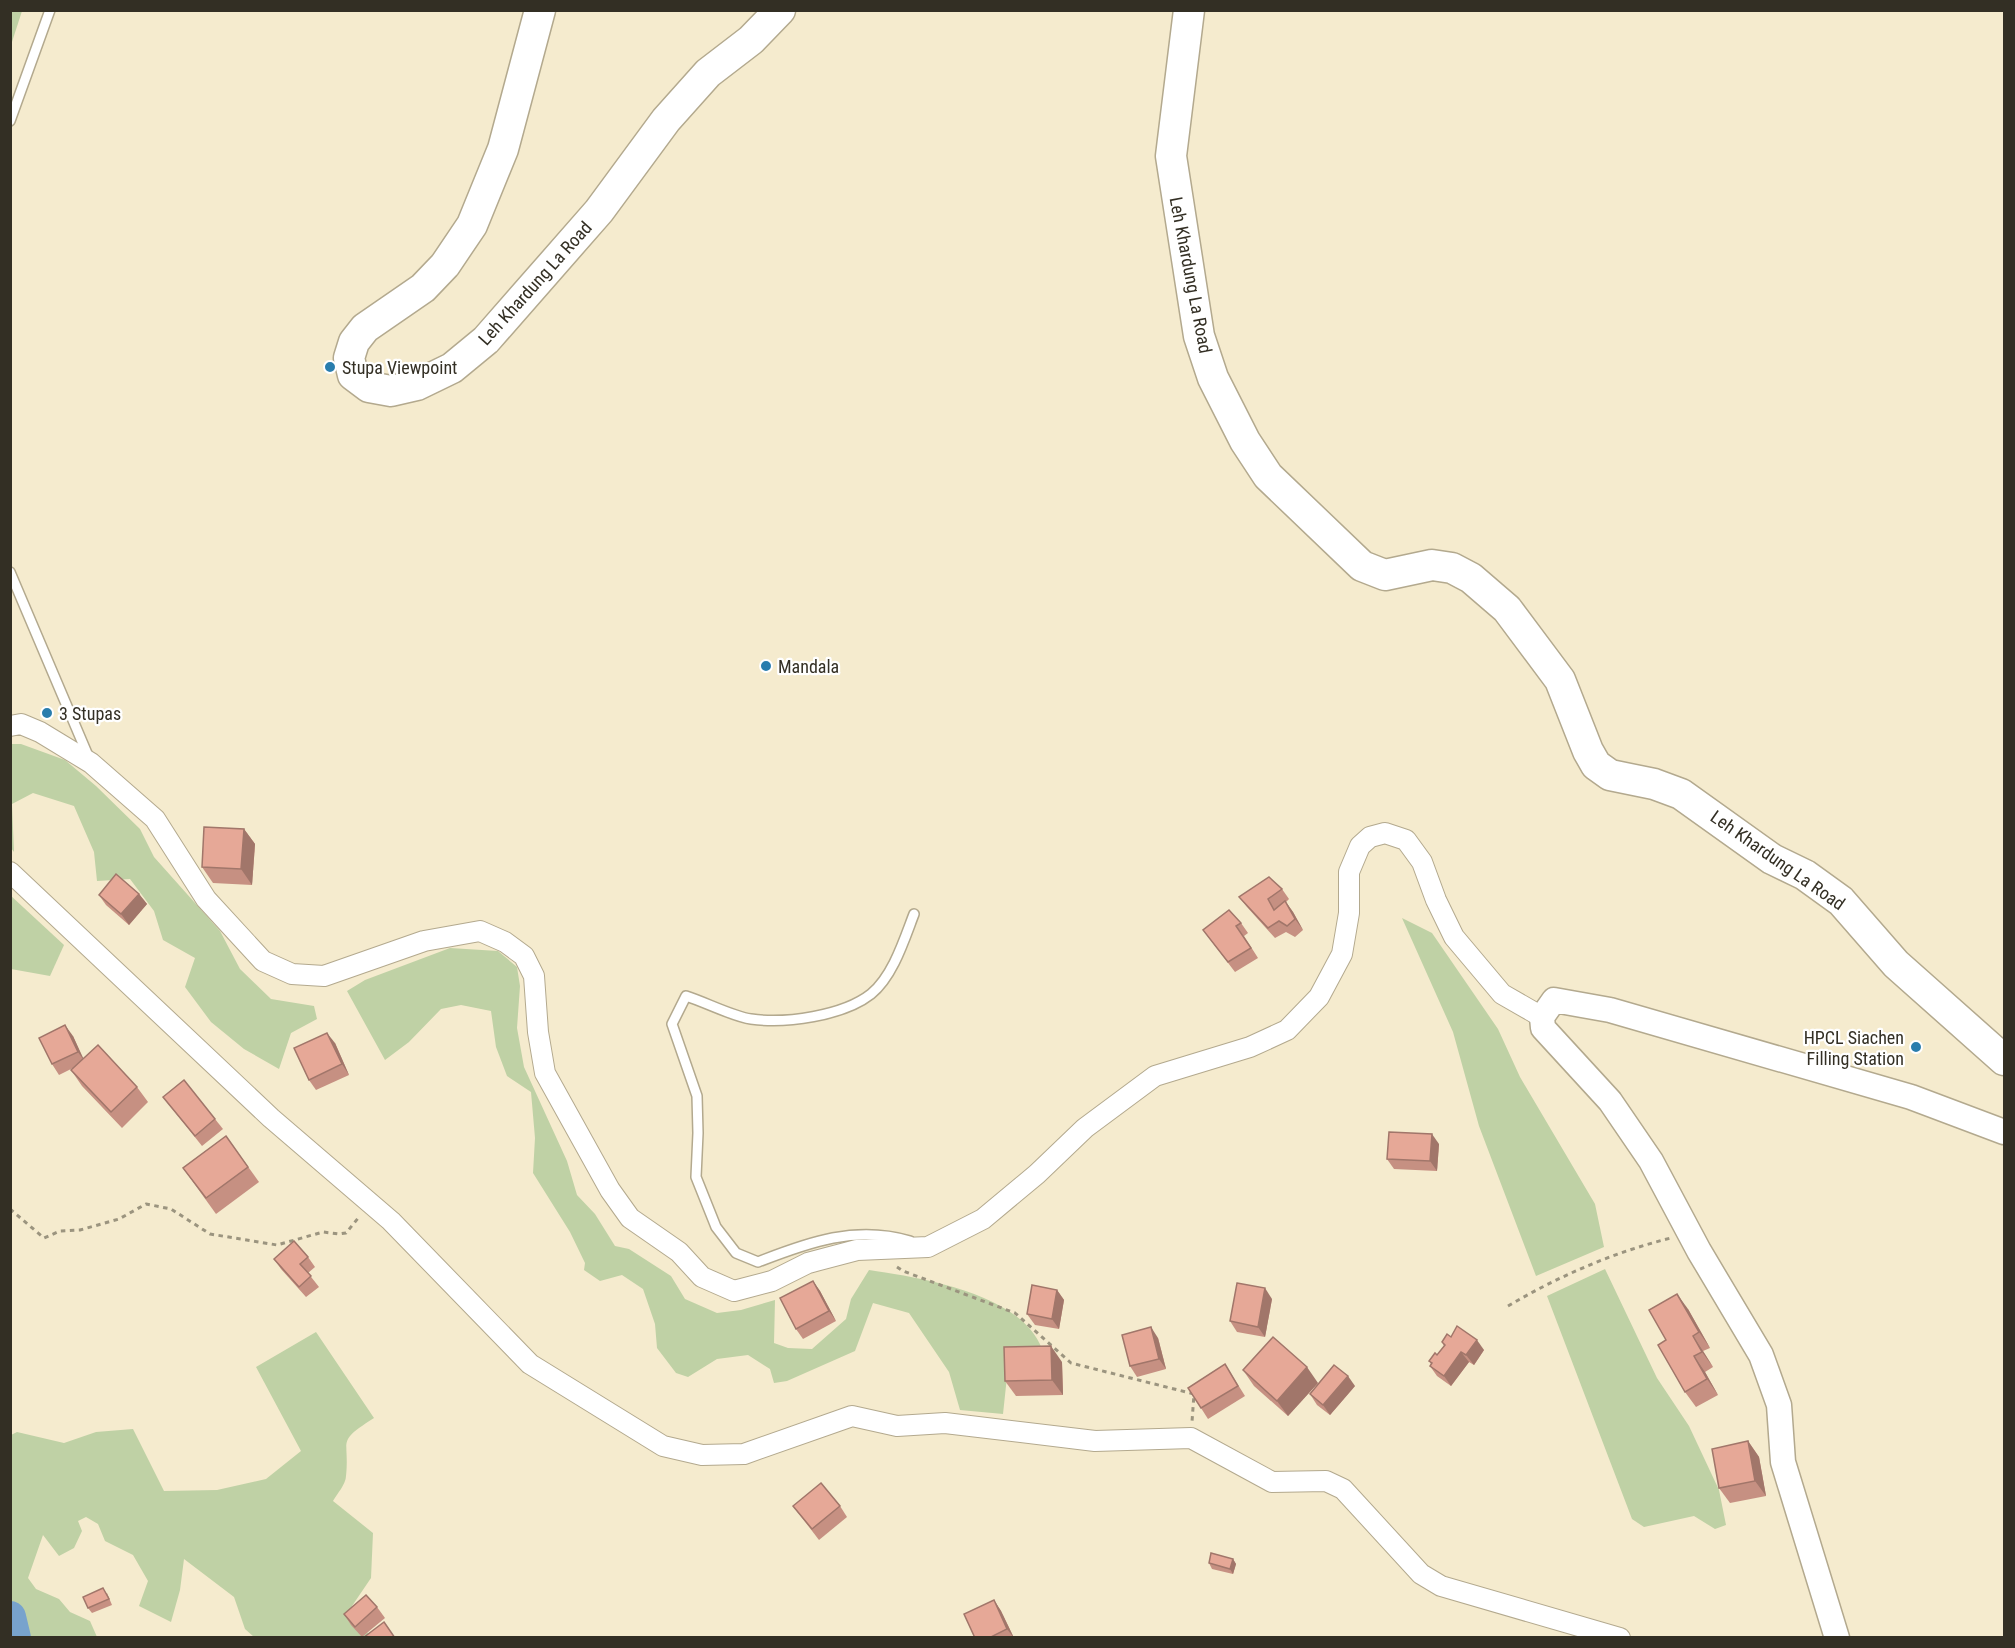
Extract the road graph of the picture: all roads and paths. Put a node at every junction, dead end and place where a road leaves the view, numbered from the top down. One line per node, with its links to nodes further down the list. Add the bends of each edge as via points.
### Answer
1 (50, 10): 5 (lane)
2 (540, 10): 3 (main road, Leh Khardung La Road, via 503,149 472,225 445,265 423,288 365,328 354,342 349,358 353,375 369,387 391,391 417,385 452,368 486,340 599,211 666,120 708,73 751,40)
3 (780, 10)
4 (1189, 10): 12 (main road, Leh Khardung La Road, via 1171,156 1199,336 1213,378 1268,476 1362,566 1385,575 1432,565 1452,568 1471,578 1507,609 1560,680 1596,765 1610,774 1681,794 1772,859 1805,875 1841,900 1896,964)
5 (10, 121)
6 (10, 572): 8 (lane)
7 (10, 726): 8 (street, via 21,724 40,732)
8 (91, 763): 18 (street, via 155,819 206,899 263,961 292,974 324,976 424,941 480,932 505,942 524,956 534,976 545,1073 576,1133 630,1218 679,1252 702,1277 734,1291 772,1281 808,1263 857,1250)
9 (10, 872): 14 (street, via 271,1118)
10 (914, 914): 17 (lane, via 898,958 871,994 832,1012 800,1020 750,1019 686,996 672,1024 697,1096 696,1177 716,1227 736,1253 758,1262 844,1235 875,1234)
11 (1542, 1017): 13 (street, via 1554,1000 1610,1010 1911,1097); 16 (street, via 1543,1028 1610,1101 1652,1161); 17 (street, via 1502,994 1454,937 1422,862 1406,840 1385,832 1370,837 1360,846 1349,872 1349,913 1342,954 1319,997 1287,1030 1250,1047 1155,1076 1085,1128 982,1219)
12 (2004, 1060)
13 (2004, 1132)
14 (370, 1203): 15 (path, via 346,1233 323,1232 277,1245 210,1233 171,1209 155,1204 146,1204 119,1219 44,1238); 20 (street, via 530,1364 663,1446 702,1455 744,1454 852,1416 897,1426 945,1423 1095,1441)
15 (10, 1209)
16 (1690, 1234): 19 (path, via 1631,1248); 22 (street, via 1761,1355 1779,1405 1783,1462)
17 (928, 1247): 18 (street)
18 (878, 1251): 20 (path, via 903,1271 1015,1313 1071,1363 1194,1394)
19 (1508, 1306)
20 (1191, 1438): 21 (street, via 1272,1482 1326,1481 1342,1489 1421,1574 1441,1586)
21 (1620, 1638)
22 (1837, 1638)

